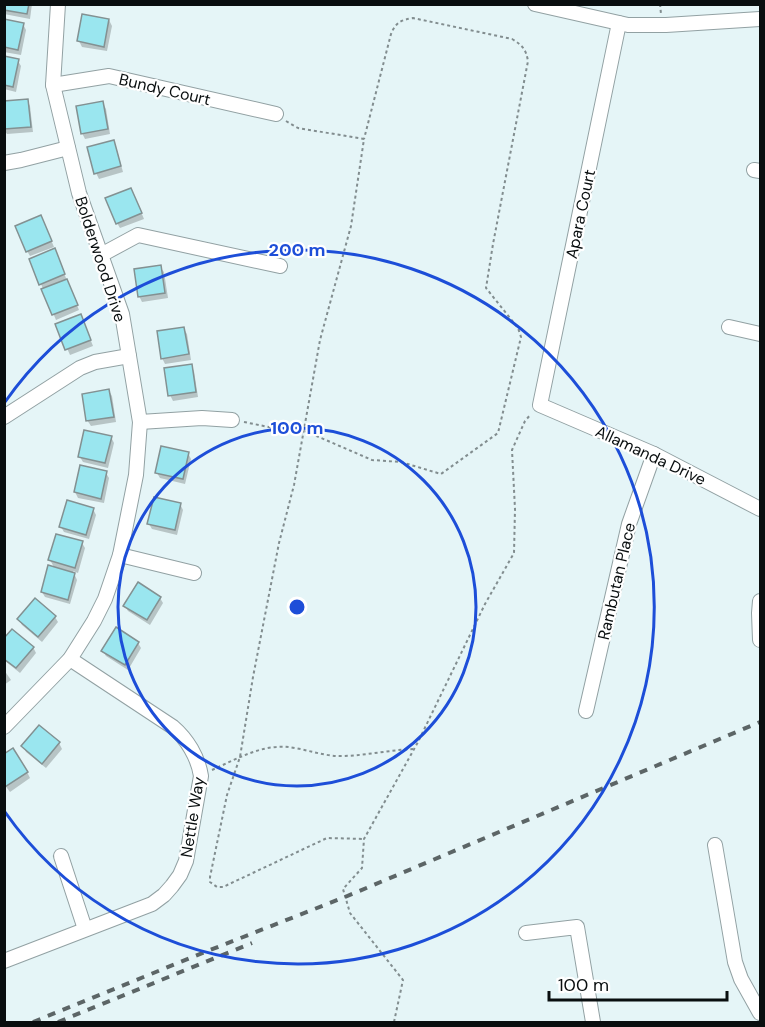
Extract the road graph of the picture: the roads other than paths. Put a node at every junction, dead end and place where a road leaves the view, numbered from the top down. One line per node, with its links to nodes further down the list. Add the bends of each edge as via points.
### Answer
1 (58, 4): 5 (street, Bolderwood Drive)
2 (535, 4): 4 (street)
3 (760, 19): 4 (street, via 639,26)
4 (619, 23): 14 (street, Apara Court)
5 (53, 85): 6 (street, Bundy Court, via 109,76); 7 (street, Bolderwood Drive)
6 (276, 114)
7 (68, 148): 8 (street); 9 (street, Bolderwood Drive, via 79,194)
8 (4, 163)
9 (101, 255): 10 (street, via 138,236); 13 (street, Bolderwood Drive, via 122,314)
10 (280, 266)
11 (729, 327): 12 (street)
12 (760, 334)
13 (129, 356): 15 (street, via 80,368); 17 (street, Bolderwood Drive)
14 (540, 405): 18 (street, Allamanda Drive)
15 (4, 417)
16 (232, 420): 17 (street)
17 (140, 422): 20 (street, Bolderwood Drive, via 136,475)
18 (654, 454): 19 (street, Allamanda Drive); 25 (street, Rambutan Place, via 629,524)
19 (760, 508)
20 (120, 555): 21 (street); 24 (street, Bolderwood Drive, via 94,621)
21 (194, 573)
22 (760, 601): 23 (street)
23 (760, 640)
24 (70, 659): 26 (street, Bolderwood Drive); 29 (street, Nettle Way, via 173,727 194,755 201,776 186,861 172,886 152,904)
25 (586, 711)
26 (4, 727)
27 (715, 846): 32 (street, via 735,963)
28 (61, 856): 29 (street)
29 (85, 929): 31 (street, Nettle Way)
30 (526, 933): 33 (street, via 577,927)
31 (4, 961)
32 (760, 1013)
33 (593, 1023)

